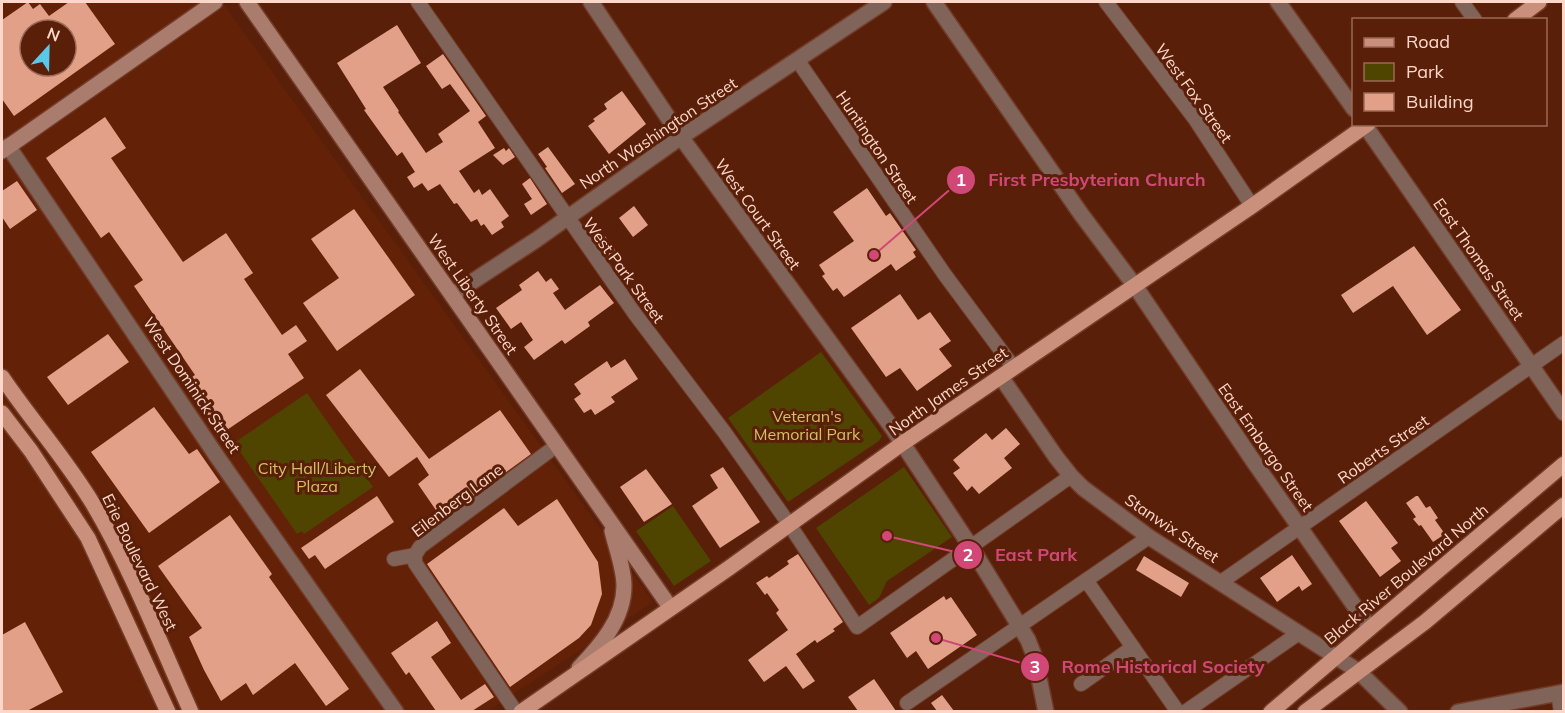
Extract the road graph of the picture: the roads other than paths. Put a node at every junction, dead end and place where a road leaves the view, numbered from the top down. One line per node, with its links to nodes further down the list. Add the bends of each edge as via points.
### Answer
1 (215, 2): 18 (main road)
2 (247, 2): 22 (main road, West Liberty Street)
3 (418, 2): 20 (street, West Park Street)
4 (591, 2): 17 (street, West Court Street)
5 (884, 2): 13 (street, North Washington Street)
6 (934, 2): 21 (street, East Embargo Street)
7 (1106, 2): 19 (street, West Fox Street, via 1195,119)
8 (1278, 2): 14 (street)
9 (1462, 2): 11 (street)
10 (1539, 2): 12 (main road)
11 (1474, 18)
12 (1518, 18)
13 (798, 61): 17 (street, North Washington Street); 25 (street, Huntington Street)
14 (1352, 108)
15 (1365, 126): 19 (main road, North James Street)
16 (1367, 126): 24 (street, East Thomas Street)
17 (681, 137): 20 (street, North Washington Street); 30 (street, West Court Street)
18 (4, 145): 57 (street, West Dominick Street)
19 (1252, 206): 21 (main road, North James Street)
20 (567, 218): 22 (street, North Washington Street); 36 (street, West Park Street)
21 (1135, 286): 25 (main road, North James Street); 37 (street, East Embargo Street)
22 (452, 295): 31 (main road, West Liberty Street)
23 (1563, 344): 24 (street, Roberts Street)
24 (1531, 366): 29 (street, East Thomas Street); 37 (street, Roberts Street)
25 (1014, 368): 27 (main road, North James Street)
26 (2, 377): 56 (main road, Erie Boulevard West, via 92,502)
27 (1001, 377): 30 (main road, North James Street); 33 (street, Stanwix Street)
28 (2, 413): 55 (main road, via 88,538)
29 (1563, 413)
30 (903, 443): 36 (main road, North James Street); 39 (street, West Court Street)
31 (556, 446): 35 (main road, West Liberty Street); 40 (street, Eilenberg Lane)
32 (1563, 464): 46 (main road, Black River Boulevard North)
33 (1071, 476): 38 (street, Stanwix Street); 39 (street)
34 (1563, 505): 50 (main road, via 1425,622)
35 (610, 522): 44 (main road, West Liberty Street); 51 (main road, via 624,586 621,606 612,629)
36 (789, 524): 39 (street, West Park Street, via 857,627); 44 (main road, North James Street)
37 (1300, 527): 43 (street, Roberts Street); 46 (street, East Embargo Street)
38 (1149, 537): 42 (street); 43 (street, Stanwix Street)
39 (971, 547): 45 (street, West Court Street)
40 (415, 555): 41 (street); 58 (street, Eilenberg Lane, via 415,563)
41 (394, 559)
42 (1086, 580): 45 (street); 48 (street)
43 (1221, 582): 47 (street, Stanwix Street)
44 (670, 607): 51 (main road, North James Street)
45 (1020, 626): 54 (street); 59 (street, West Court Street, via 1035,658)
46 (1370, 628): 49 (main road, Black River Boulevard North)
47 (1299, 633): 49 (street, Stanwix Street); 61 (street)
48 (1133, 647): 52 (street); 60 (street)
49 (1337, 656): 50 (street, Stanwix Street); 62 (main road, Black River Boulevard North)
50 (1358, 671): 63 (main road); 64 (street, Stanwix Street)
51 (572, 675): 58 (main road, North James Street)
52 (1081, 684)
53 (1561, 693): 65 (street); 66 (street)
54 (907, 703)
55 (168, 711)
56 (191, 711)
57 (396, 711)
58 (518, 711)
59 (1046, 711)
60 (1178, 711)
61 (1185, 711)
62 (1271, 711)
63 (1305, 711)
64 (1400, 711)
65 (1458, 711)
66 (1561, 711)

